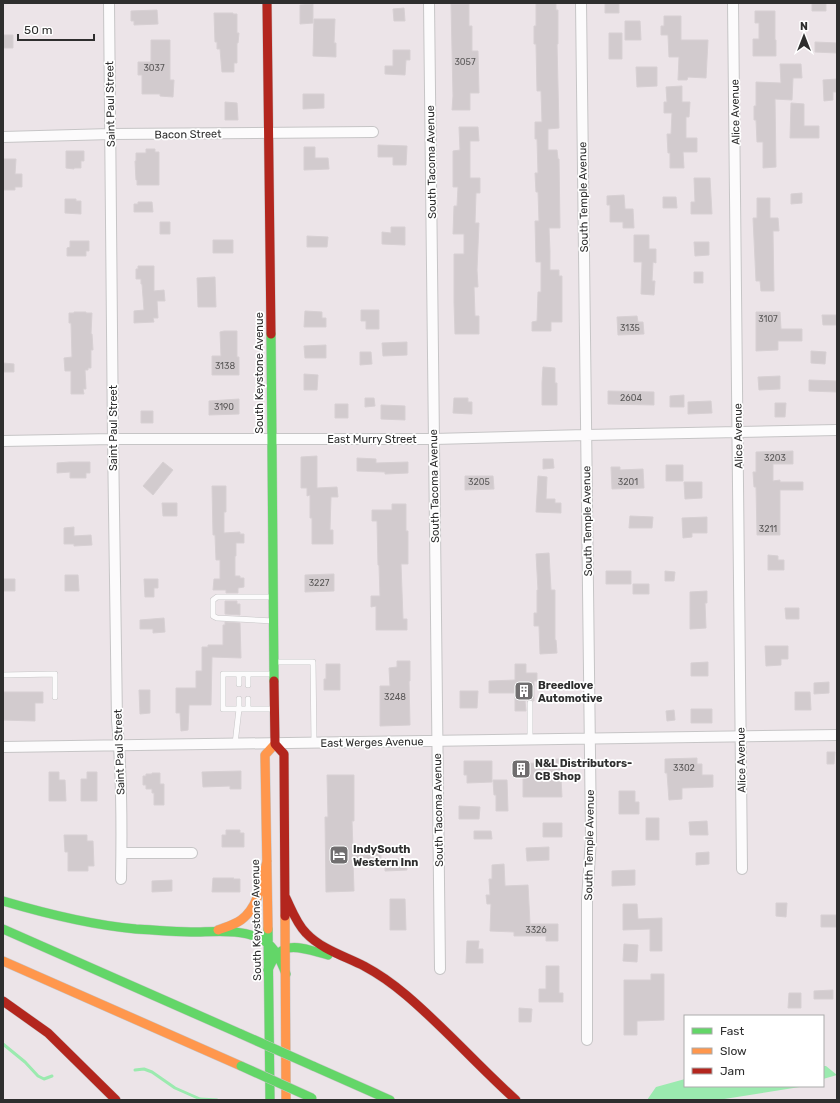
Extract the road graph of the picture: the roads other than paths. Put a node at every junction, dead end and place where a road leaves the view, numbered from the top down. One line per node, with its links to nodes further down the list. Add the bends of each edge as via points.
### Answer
1 (109, 3): 8 (street, Saint Paul Street)
2 (267, 3): 7 (main road, South Keystone Avenue)
3 (429, 3): 14 (street, South Tacoma Avenue)
4 (581, 3): 12 (street, South Temple Avenue)
5 (733, 3): 11 (street, Alice Avenue)
6 (372, 132): 7 (street, Bacon Street)
7 (269, 133): 8 (street, Bacon Street); 15 (main road, South Keystone Avenue)
8 (111, 134): 9 (street, Bacon Street); 13 (street, Saint Paul Street)
9 (3, 137)
10 (837, 430): 11 (street, East Murry Street)
11 (738, 432): 12 (street, East Murry Street); 34 (street, Alice Avenue)
12 (586, 434): 14 (street, East Murry Street); 35 (street, South Temple Avenue)
13 (113, 439): 15 (street, East Murry Street); 16 (street, East Murry Street); 41 (street, Saint Paul Street)
14 (434, 439): 15 (street, East Murry Street); 37 (street, South Tacoma Avenue)
15 (272, 440): 17 (main road, South Keystone Avenue)
16 (3, 441)
17 (274, 598): 18 (main road, South Keystone Avenue); 18 (lane, via 217,598 212,603 213,616 217,618)
18 (274, 621): 19 (main road, South Keystone Avenue)
19 (274, 662): 22 (main road, South Keystone Avenue); 38 (lane, via 313,662)
20 (239, 674): 21 (lane); 24 (lane); 30 (lane, via 223,674 223,709)
21 (248, 674): 22 (lane); 25 (lane)
22 (274, 674): 32 (main road, South Keystone Avenue)
23 (3, 675): 26 (lane, via 55,674)
24 (239, 684)
25 (248, 685)
26 (55, 697)
27 (239, 699): 30 (lane)
28 (248, 699): 31 (lane)
29 (530, 703): 36 (lane)
30 (239, 709): 31 (lane); 39 (lane)
31 (248, 709): 32 (lane)
32 (275, 709): 40 (main road, South Keystone Avenue)
33 (837, 735): 34 (street, East Werges Avenue)
34 (741, 737): 35 (street, East Werges Avenue); 46 (street, Alice Avenue)
35 (590, 739): 36 (street, East Werges Avenue); 61 (street, South Temple Avenue)
36 (530, 740): 37 (street, East Werges Avenue)
37 (437, 741): 38 (street, East Werges Avenue); 57 (street, South Tacoma Avenue)
38 (314, 743): 40 (street, East Werges Avenue)
39 (235, 744): 40 (street, East Werges Avenue); 41 (street, East Werges Avenue)
40 (275, 744): 45 (main road, South Keystone Avenue, via 266,755); 48 (main road, South Keystone Avenue, via 284,754)
41 (119, 746): 42 (street, East Werges Avenue); 43 (street, Saint Paul Street)
42 (3, 747)
43 (122, 853): 44 (street); 47 (street, Saint Paul Street)
44 (192, 853)
45 (267, 861): 51 (main road, via 251,910 241,921); 52 (main road, South Keystone Avenue)
46 (742, 869)
47 (121, 879)
48 (285, 896): 53 (main road, South Keystone Avenue); 55 (main road, via 307,933 328,949)
49 (3, 901): 51 (main road, via 98,924 152,930)
50 (3, 929): 66 (main road, bridge)
51 (208, 932): 52 (main road, via 247,934 258,937)
52 (268, 944): 54 (main road); 58 (main road, South Keystone Avenue)
53 (286, 949): 54 (main road); 55 (main road, via 299,946); 59 (main road, South Keystone Avenue)
54 (277, 954): 58 (main road); 59 (main road)
55 (346, 958): 67 (main road, via 379,975 407,996)
56 (3, 961): 62 (main road, bridge)
57 (440, 969)
58 (268, 970): 64 (main road, South Keystone Avenue)
59 (286, 974): 65 (main road, South Keystone Avenue)
60 (3, 1001): 63 (main road, via 48,1033)
61 (587, 1040)
62 (314, 1099)
63 (116, 1100)
64 (270, 1100)
65 (286, 1100)
66 (390, 1100)
67 (516, 1100)

